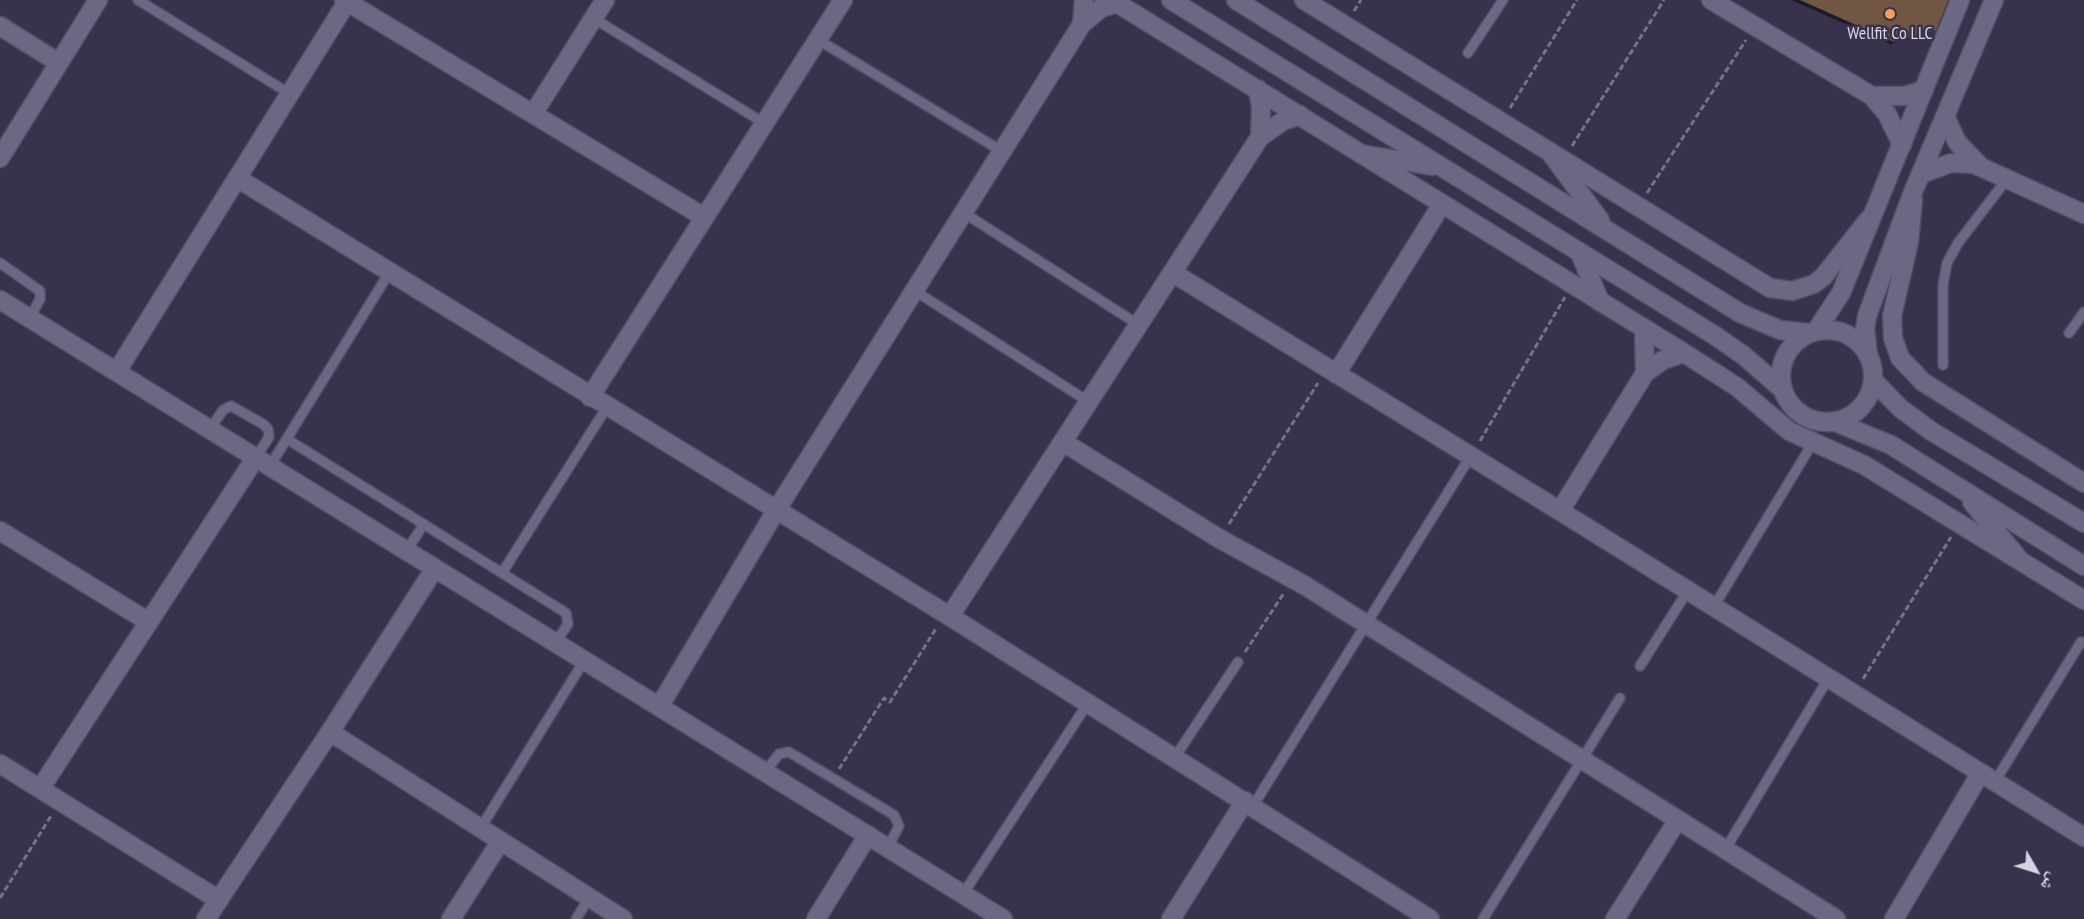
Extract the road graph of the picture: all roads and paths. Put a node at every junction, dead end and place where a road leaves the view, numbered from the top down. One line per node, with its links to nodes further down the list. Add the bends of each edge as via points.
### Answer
1 (98, 0): 23 (street)
2 (138, 0): 26 (lane)
3 (605, 0): 17 (street)
4 (843, 0): 21 (street)
5 (1084, 0): 18 (street)
6 (1171, 0): 39 (street)
7 (1236, 0): 51 (street)
8 (1304, 0): 31 (street)
9 (1503, 0): 22 (lane)
10 (1577, 0): 31 (path)
11 (1664, 0): 37 (path)
12 (1711, 0): 20 (street)
13 (1960, 0): 25 (street)
14 (1994, 0): 30 (street)
15 (346, 1): 26 (street); 28 (street)
16 (1115, 2): 18 (street); 24 (street)
17 (593, 18): 28 (street); 32 (lane)
18 (1082, 24): 35 (street)
19 (0, 26): 23 (street)
20 (1754, 26): 27 (street); 46 (path)
21 (817, 39): 32 (street); 35 (lane)
22 (1468, 53)
23 (58, 63): 38 (street)
24 (1258, 89): 29 (street); 33 (street, via 1262,108)
25 (1924, 90): 27 (street, via 1904,96); 34 (street)
26 (290, 94): 42 (street)
27 (1872, 96): 34 (street, via 1887,114)
28 (533, 114): 50 (street)
29 (1300, 116): 33 (street, via 1275,125); 36 (street)
30 (1946, 118): 40 (street, via 1963,149); 41 (street)
31 (1502, 122): 37 (street)
32 (764, 123): 50 (street)
33 (1260, 137): 55 (street)
34 (1902, 145): 48 (street)
35 (1003, 152): 47 (street)
36 (1362, 154): 39 (street); 45 (street)
37 (1556, 156): 46 (street); 51 (street)
38 (0, 158)
39 (1440, 167): 52 (street)
40 (1982, 167): 41 (street, via 1951,163); 43 (street)
41 (1921, 174): 44 (street)
42 (237, 178): 54 (street); 69 (street)
43 (2007, 178): 49 (street); 68 (lane, via 1947,263 1943,285)
44 (1913, 192): 67 (street, via 1867,316); 84 (street, via 1909,242 1893,316 1893,338 1900,358 1923,382)
45 (1443, 204): 56 (street); 70 (street)
46 (1638, 207): 48 (street, via 1760,283 1781,291 1803,289 1823,277)
47 (964, 213): 57 (street); 62 (lane)
48 (1873, 214): 64 (street, via 1836,303)
49 (2084, 214)
50 (704, 217): 74 (street)
51 (1606, 229): 64 (street, via 1753,320 1780,330)
52 (1580, 253): 59 (street); 73 (street, via 1729,344)
53 (0, 263): 61 (lane, via 40,291)
54 (389, 273): 74 (street); 79 (lane)
55 (1173, 273): 62 (street); 70 (street)
56 (1572, 286): 59 (street); 82 (path)
57 (915, 291): 75 (lane); 87 (street)
58 (0, 300): 61 (street)
59 (1600, 302): 63 (street)
60 (2084, 312): 65 (lane)
61 (30, 318): 69 (street)
62 (1139, 325): 75 (street)
63 (1644, 329): 66 (street); 71 (street)
64 (1813, 332): 67 (street, via 1840,331 1861,344); 73 (street, via 1797,340 1782,362)
65 (2069, 333)
66 (1684, 353): 71 (street, via 1663,360); 81 (street)
67 (1868, 354): 72 (street)
68 (1943, 365)
69 (117, 371): 78 (street)
70 (1332, 371): 82 (street); 94 (path)
71 (1645, 373): 89 (street)
72 (1873, 380): 77 (street, via 1865,403 1847,418); 86 (street, via 1900,408 1931,431)
73 (1782, 389): 77 (street, via 1797,412 1808,419)
74 (590, 397): 76 (street)
75 (1089, 402): 80 (street)
76 (607, 407): 87 (street); 99 (lane)
77 (1835, 422): 85 (street, via 1891,445)
78 (210, 429): 83 (street); 83 (lane, via 223,410 231,406 263,424 269,437)
79 (287, 439): 83 (lane); 91 (lane)
80 (1063, 442): 94 (street); 104 (street)
81 (1812, 444): 92 (street, via 1864,465); 103 (lane)
82 (1470, 457): 89 (street); 106 (lane)
83 (263, 462): 95 (street); 105 (street)
84 (2084, 483)
85 (1963, 491): 96 (street); 97 (street)
86 (2061, 508): 88 (street); 90 (street)
87 (777, 509): 104 (street); 116 (street)
88 (2084, 509)
89 (1560, 511): 101 (street)
90 (2084, 523)
91 (424, 524): 95 (lane); 99 (lane)
92 (1958, 525): 96 (street); 113 (path)
93 (0, 531): 105 (street)
94 (1220, 539): 100 (street)
95 (407, 550): 98 (street)
96 (2018, 558): 102 (street)
97 (2084, 566)
98 (435, 568): 108 (street); 117 (street)
99 (502, 573): 108 (lane, via 566,613 568,624)
100 (1293, 579): 106 (street); 110 (path)
101 (1687, 592): 103 (street); 111 (lane)
102 (2084, 600)
103 (1713, 608): 112 (street)
104 (948, 615): 115 (street); 122 (path, via 890,702 884,698)
105 (149, 622): 124 (street)
106 (1366, 624): 119 (street); 126 (lane)
107 (2081, 642): 123 (lane)
108 (555, 643): 109 (street)
109 (584, 661): 116 (street); 128 (lane)
110 (1238, 662): 118 (lane)
111 (1640, 666)
112 (1827, 679): 113 (street); 133 (lane)
113 (1853, 695): 123 (street)
114 (1620, 698): 119 (lane)
115 (1088, 703): 118 (street); 134 (lane)
116 (659, 707): 121 (street)
117 (330, 732): 128 (street); 137 (street)
118 (1175, 757): 126 (street)
119 (1583, 760): 127 (street); 146 (lane)
120 (0, 764): 124 (street)
121 (765, 772): 122 (lane, via 779,754 789,752); 129 (street)
122 (833, 778): 132 (lane, via 897,818 899,826)
123 (1987, 778): 130 (street); 149 (street)
124 (40, 789): 125 (street)
125 (60, 801): 135 (path); 137 (street)
126 (1249, 804): 144 (street); 145 (street)
127 (1677, 821): 133 (street); 147 (street)
128 (480, 829): 131 (street)
129 (868, 835): 132 (street); 142 (street)
130 (2084, 837)
131 (500, 842): 136 (street); 139 (street)
132 (888, 848): 134 (street)
133 (1725, 850): 148 (street)
134 (963, 894): 143 (street)
135 (0, 898)
136 (590, 898): 140 (lane); 141 (street)
137 (219, 900): 138 (street)
138 (206, 919)
139 (451, 919)
140 (576, 919)
141 (623, 919)
142 (816, 919)
143 (1003, 919)
144 (1171, 919)
145 (1430, 919)
146 (1483, 919)
147 (1615, 919)
148 (1836, 919)
149 (1894, 919)

